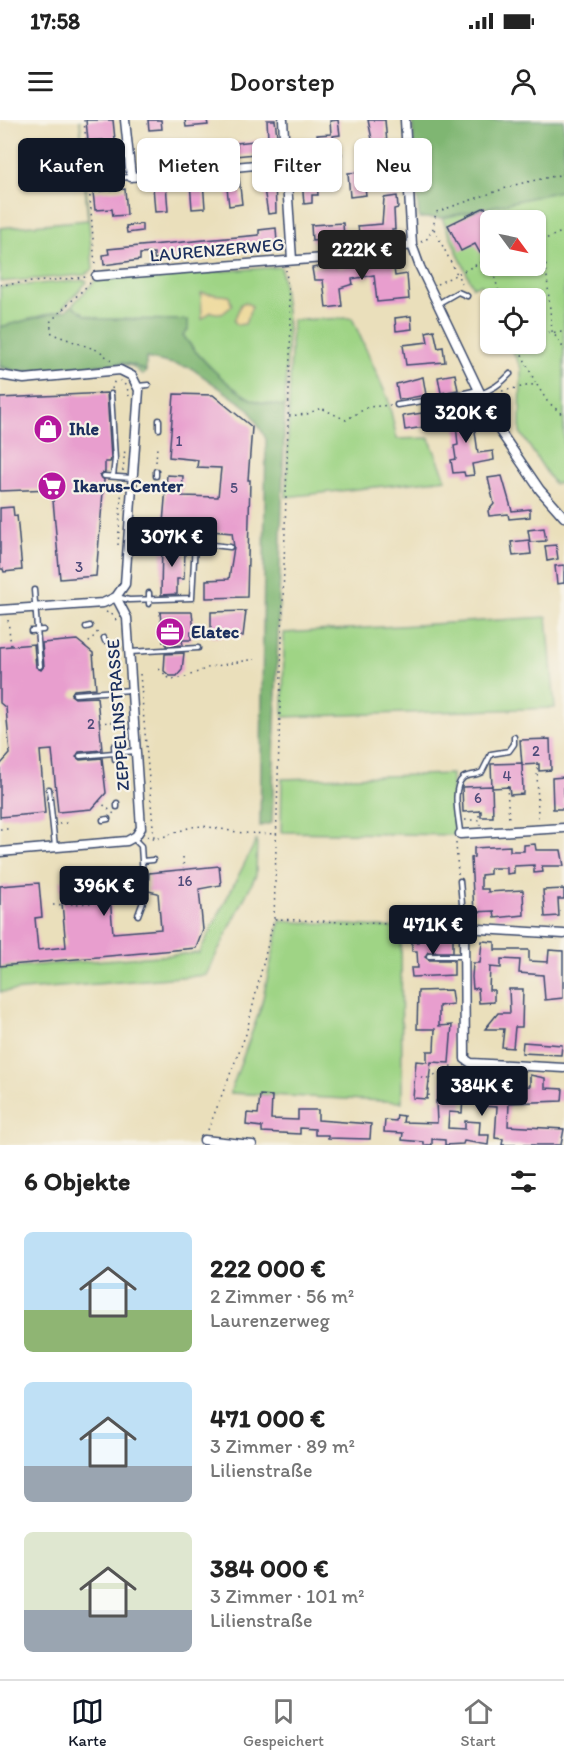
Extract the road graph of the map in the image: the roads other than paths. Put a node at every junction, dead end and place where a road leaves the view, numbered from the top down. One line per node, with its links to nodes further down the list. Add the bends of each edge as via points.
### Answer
1 (125, 120): 7 (street)
2 (283, 120): 4 (street)
3 (405, 120): 9 (street)
4 (284, 138)
5 (252, 164): 7 (street)
6 (125, 177): 7 (lane)
7 (130, 177)
8 (287, 192): 10 (street)
9 (412, 245): 10 (street, LAURENZERWEG); 13 (street)
10 (288, 261): 11 (street, LAURENZERWEG)
11 (94, 277)
12 (467, 296): 13 (lane, via 458,292)
13 (436, 304): 18 (street)
14 (510, 374): 18 (lane, via 495,387)
15 (0, 375): 17 (street, via 24,379 115,374 132,376)
16 (148, 385): 17 (lane)
17 (138, 386): 26 (street)
18 (479, 392): 20 (lane); 21 (lane, via 428,405 423,401); 27 (street, via 516,458)
19 (111, 394): 25 (lane)
20 (442, 398)
21 (397, 405)
22 (159, 420): 23 (lane)
23 (159, 429)
24 (105, 476): 25 (lane)
25 (113, 476): 26 (lane)
26 (127, 478): 29 (street)
27 (562, 512)
28 (152, 530): 30 (lane)
29 (127, 535): 30 (lane); 35 (street, via 125,584)
30 (151, 540): 31 (lane)
31 (195, 542): 32 (lane); 36 (lane, via 192,598)
32 (230, 547)
33 (34, 590): 37 (lane)
34 (149, 593): 36 (lane)
35 (116, 597): 36 (lane); 37 (street, via 103,603); 45 (street, ZEPPELINSTRASSE, via 127,618)
36 (149, 602)
37 (35, 608): 38 (street); 39 (lane)
38 (4, 610)
39 (37, 630): 40 (lane); 41 (lane); 46 (lane)
40 (43, 630)
41 (31, 631)
42 (152, 643): 44 (lane)
43 (198, 648): 44 (lane)
44 (153, 651): 45 (lane)
45 (130, 652): 47 (street, ZEPPELINSTRASSE)
46 (40, 666)
47 (132, 690): 48 (lane); 51 (street, ZEPPELINSTRASSE)
48 (75, 694)
49 (514, 737): 57 (lane, via 508,751 491,753 479,774 465,777 460,783)
50 (114, 746): 52 (lane)
51 (138, 750): 52 (lane); 58 (street, ZEPPELINSTRASSE, via 143,823)
52 (114, 753): 53 (lane); 54 (lane)
53 (80, 756)
54 (115, 759)
55 (49, 789): 59 (lane)
56 (564, 828): 57 (street)
57 (460, 834)
58 (136, 835): 59 (street, via 127,841); 62 (lane)
59 (55, 847): 60 (street)
60 (0, 852)
61 (153, 860): 62 (lane)
62 (142, 861): 64 (lane, via 144,899)
63 (460, 880): 65 (lane)
64 (138, 915)
65 (464, 928): 66 (street); 68 (street)
66 (564, 934)
67 (429, 956): 68 (lane)
68 (464, 956): 69 (street, via 465,1059 471,1063)
69 (564, 1068)
70 (204, 1140): 71 (street)
71 (252, 1145)

